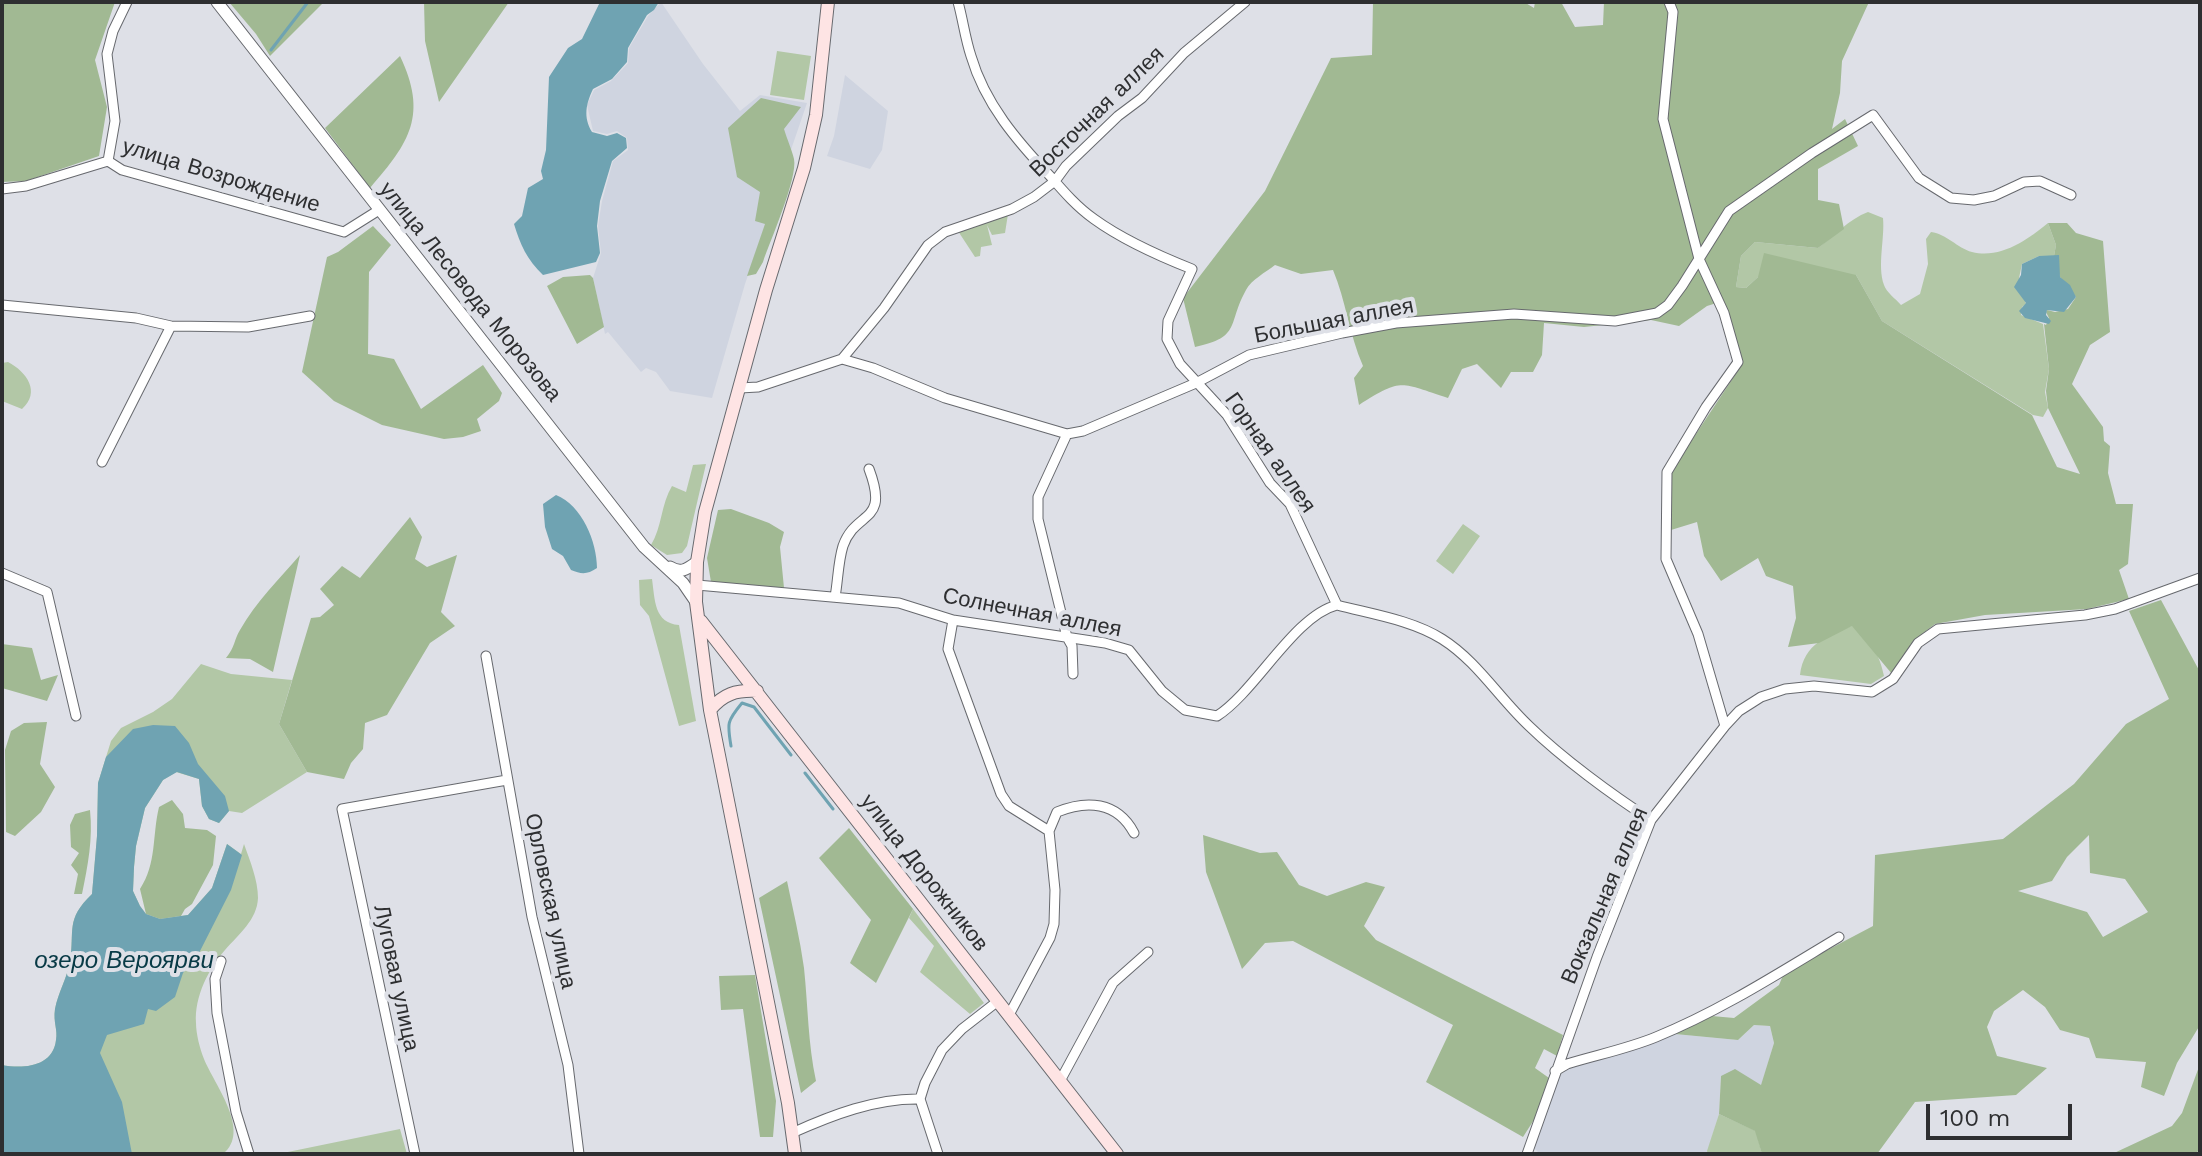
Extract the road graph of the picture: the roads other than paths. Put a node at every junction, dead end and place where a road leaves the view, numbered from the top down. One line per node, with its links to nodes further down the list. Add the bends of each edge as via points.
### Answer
1 (127, 2): 7 (street, via 107,54 115,121)
2 (217, 2): 11 (street, улица Лесовода Морозова)
3 (828, 2): 18 (main road, via 807,155)
4 (958, 2): 8 (street, Горная аллея, via 971,57 991,100 1023,149)
5 (1245, 2): 8 (street, Восточная аллея, via 1184,53)
6 (1669, 2): 12 (street, via 1673,12 1663,119)
7 (108, 161): 9 (street, улица Возрождение); 11 (street, улица Возрождение, via 122,170 344,232)
8 (1055, 181): 16 (street, Восточная аллея, via 1012,209 954,228 928,245); 17 (street, Горная аллея, via 1095,220 1192,269 1168,321 1167,339)
9 (2, 189)
10 (2071, 195): 12 (street, Большая аллея, via 2040,181 1974,200 1951,198 1919,178 1873,115 1738,203)
11 (379, 210): 23 (street, улица Лесовода Морозова, via 644,547)
12 (1699, 259): 17 (street, Большая аллея, via 1657,313 1615,321 1514,314 1396,323 1249,355); 38 (street, via 1724,313 1738,362 1667,472 1666,559 1698,634)
13 (2, 305): 15 (street)
14 (310, 316): 15 (street, via 248,327)
15 (171, 326): 20 (street)
16 (842, 359): 18 (street); 19 (street, via 945,398)
17 (1196, 383): 19 (street, Большая аллея); 29 (street, Горная аллея, via 1227,415 1270,483 1290,504)
18 (740, 388): 22 (main road, via 705,512)
19 (1067, 434): 32 (street, via 1038,497 1038,519)
20 (102, 462)
21 (869, 469): 27 (street, via 877,490 873,513 850,533 843,547)
22 (697, 562): 23 (street, via 686,571); 26 (main road)
23 (664, 564): 28 (street, улица Лесовода Морозова)
24 (2, 573): 37 (street, via 47,592)
25 (2200, 578): 38 (street, Вокзальная аллея, via 2085,615 1938,629 1918,643 1893,679 1872,692 1785,689 1761,697)
26 (697, 585): 27 (street, Солнечная аллея); 28 (main road)
27 (835, 597): 31 (street, Солнечная аллея, via 899,603)
28 (696, 602): 30 (main road)
29 (1337, 605): 32 (street, Солнечная аллея, via 1323,608 1298,631 1217,716 1185,710 1129,650); 40 (street, via 1423,628 1444,640 1529,726)
30 (699, 618): 35 (main road, улица Дорожников); 36 (main road)
31 (953, 620): 32 (street, Солнечная аллея); 41 (street, via 948,649 1001,794 1009,806)
32 (1067, 637): 34 (street)
33 (486, 656): 39 (street, Орловская улица)
34 (1073, 674)
35 (757, 691): 36 (main road, via 729,694); 46 (main road, улица Дорожников)
36 (710, 710): 51 (main road)
37 (76, 716)
38 (1725, 726): 40 (street, Вокзальная аллея)
39 (507, 780): 53 (street, Луговая улица, via 342,809); 54 (street, Орловская улица, via 532,917 568,1065)
40 (1651, 820): 48 (street, Вокзальная аллея)
41 (1049, 831): 42 (street, via 1057,812 1096,803 1120,814); 47 (street, via 1054,924)
42 (1134, 833)
43 (1839, 937): 48 (street, via 1682,1025)
44 (1148, 952): 49 (street, via 1113,983)
45 (221, 961): 52 (street, via 215,979 217,1013)
46 (998, 1001): 47 (main road, улица Дорожников); 50 (street, via 942,1050)
47 (1009, 1015): 49 (main road, улица Дорожников)
48 (1555, 1071): 58 (street, Вокзальная аллея)
49 (1060, 1081): 57 (main road, улица Дорожников)
50 (920, 1099): 51 (street, via 884,1101); 56 (street)
51 (792, 1133): 55 (main road)
52 (249, 1154)
53 (415, 1154)
54 (579, 1154)
55 (795, 1154)
56 (938, 1154)
57 (1117, 1154)
58 (1527, 1154)

